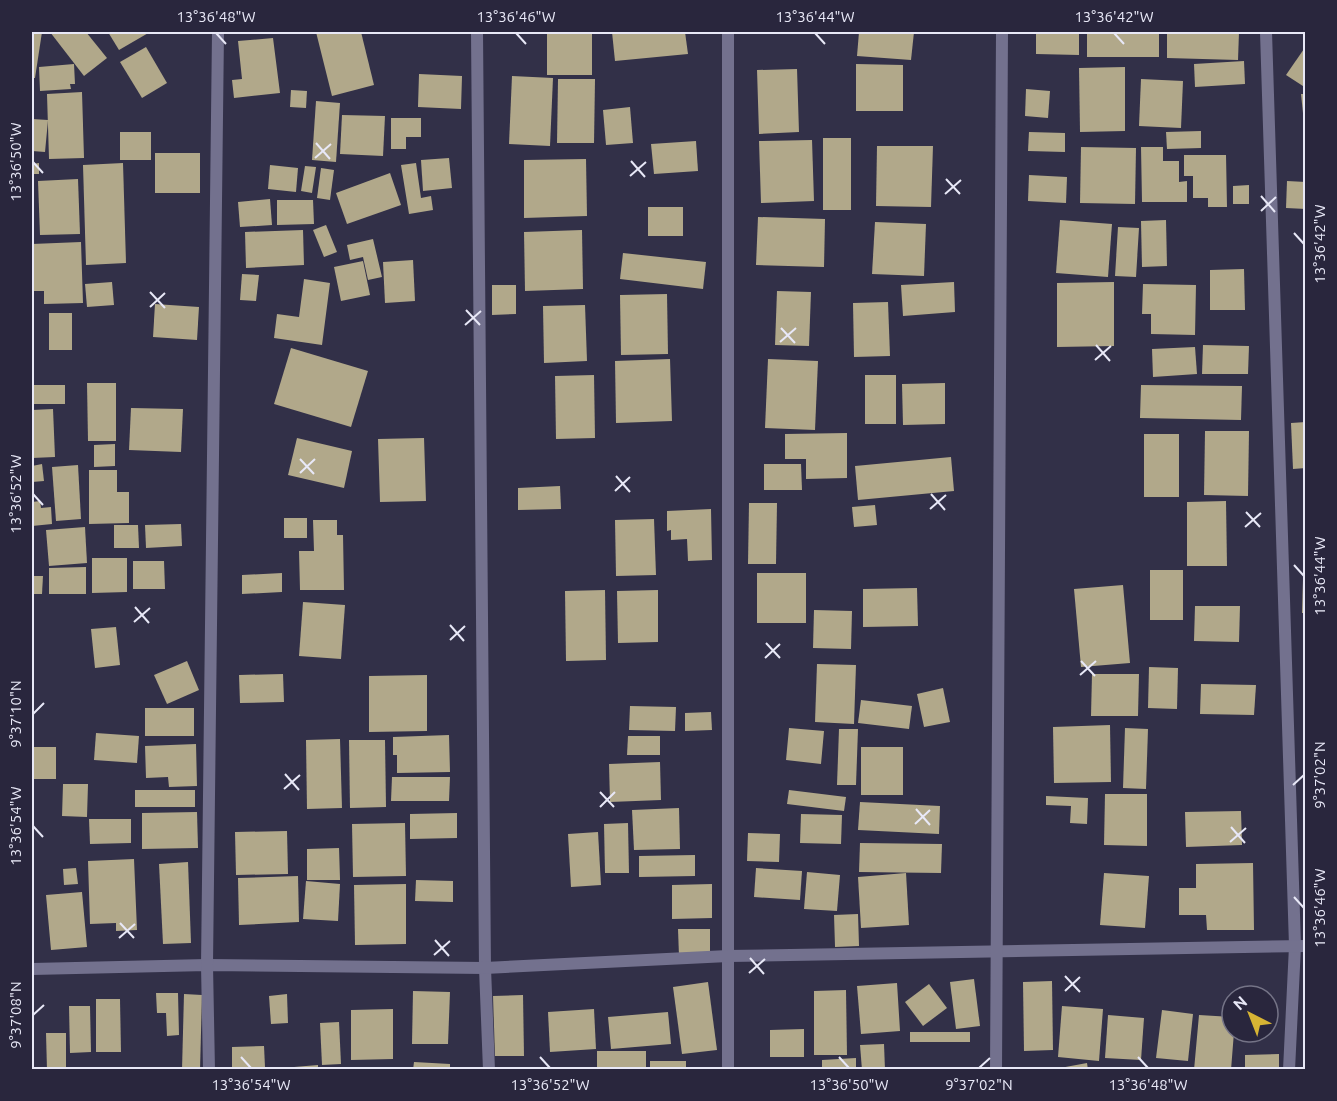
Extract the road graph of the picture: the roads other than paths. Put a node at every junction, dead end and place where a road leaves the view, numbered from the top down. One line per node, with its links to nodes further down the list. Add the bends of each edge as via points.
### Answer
1 (218, 32): 9 (street)
2 (477, 32): 10 (street)
3 (728, 32): 8 (street)
4 (1002, 32): 7 (street)
5 (1266, 32): 6 (street)
6 (1300, 946): 7 (street); 16 (street)
7 (996, 951): 8 (street); 15 (street)
8 (728, 956): 10 (street); 14 (street)
9 (207, 966): 10 (street); 11 (street); 12 (street)
10 (484, 968): 13 (street)
11 (32, 969)
12 (209, 1070)
13 (489, 1070)
14 (728, 1070)
15 (996, 1070)
16 (1289, 1070)

